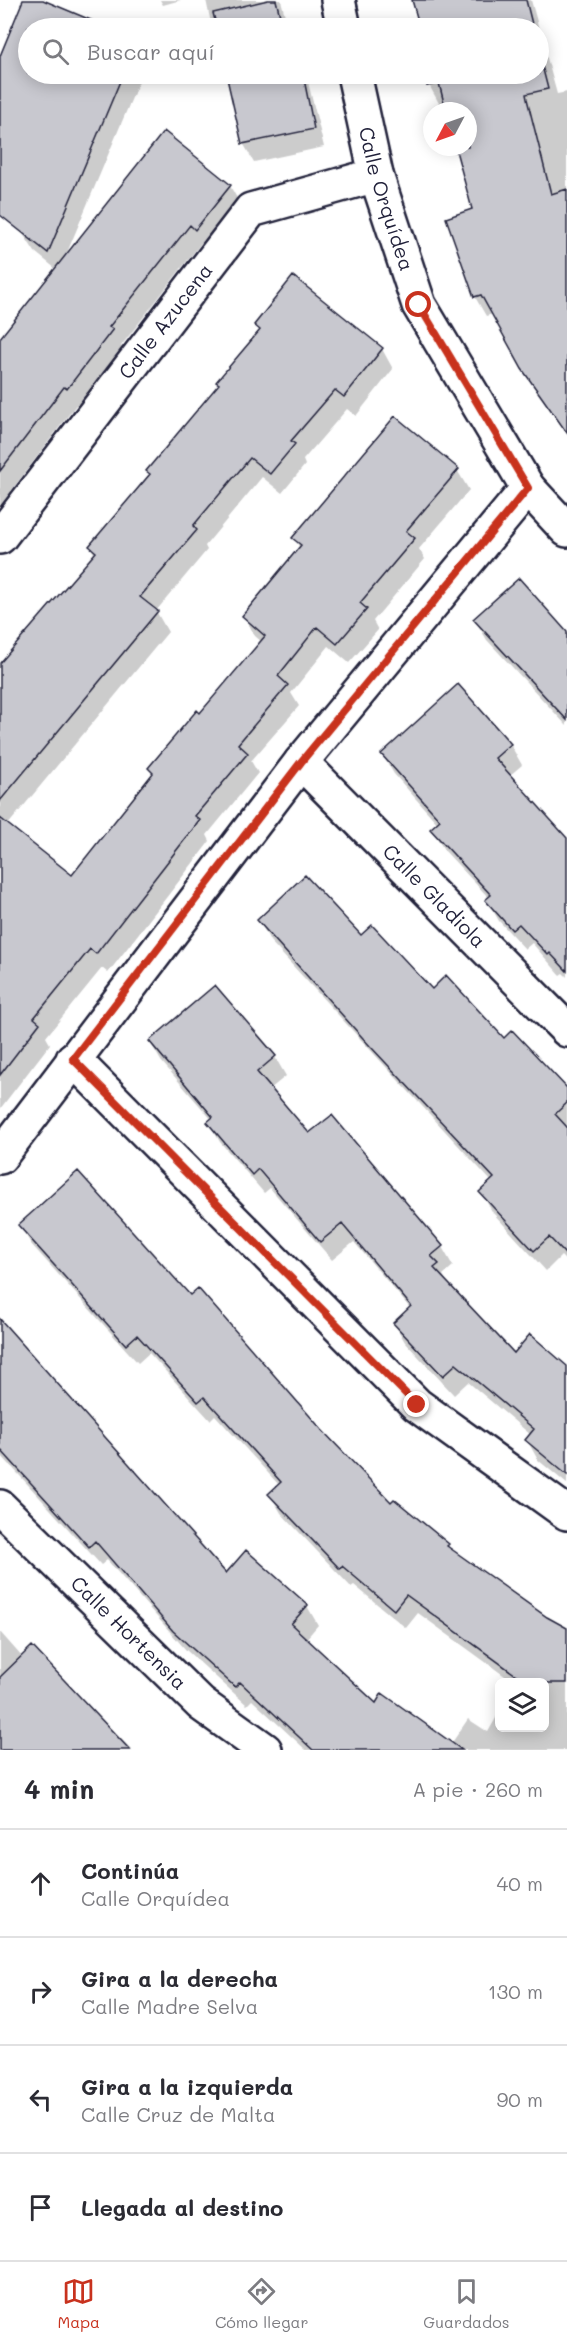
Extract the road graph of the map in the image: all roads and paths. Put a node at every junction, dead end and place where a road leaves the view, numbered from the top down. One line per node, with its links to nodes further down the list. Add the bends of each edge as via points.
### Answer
1 (338, 0): 2 (street)
2 (342, 18)
3 (356, 84): 4 (street, Calle Orquídea)
4 (376, 175): 5 (street, Calle Orquídea, via 419,305); 7 (street, Calle Azucena, via 250,210)
5 (528, 488): 6 (street, Calle Orquídea); 8 (street)
6 (567, 530)
7 (0, 537)
8 (301, 762): 9 (street, Calle Gladiola); 10 (street)
9 (567, 1030)
10 (73, 1059): 11 (street); 13 (street, via 417,1405)
11 (0, 1157)
12 (0, 1507): 14 (street, Calle Hortensia, via 201,1704)
13 (567, 1513)
14 (265, 1750)

